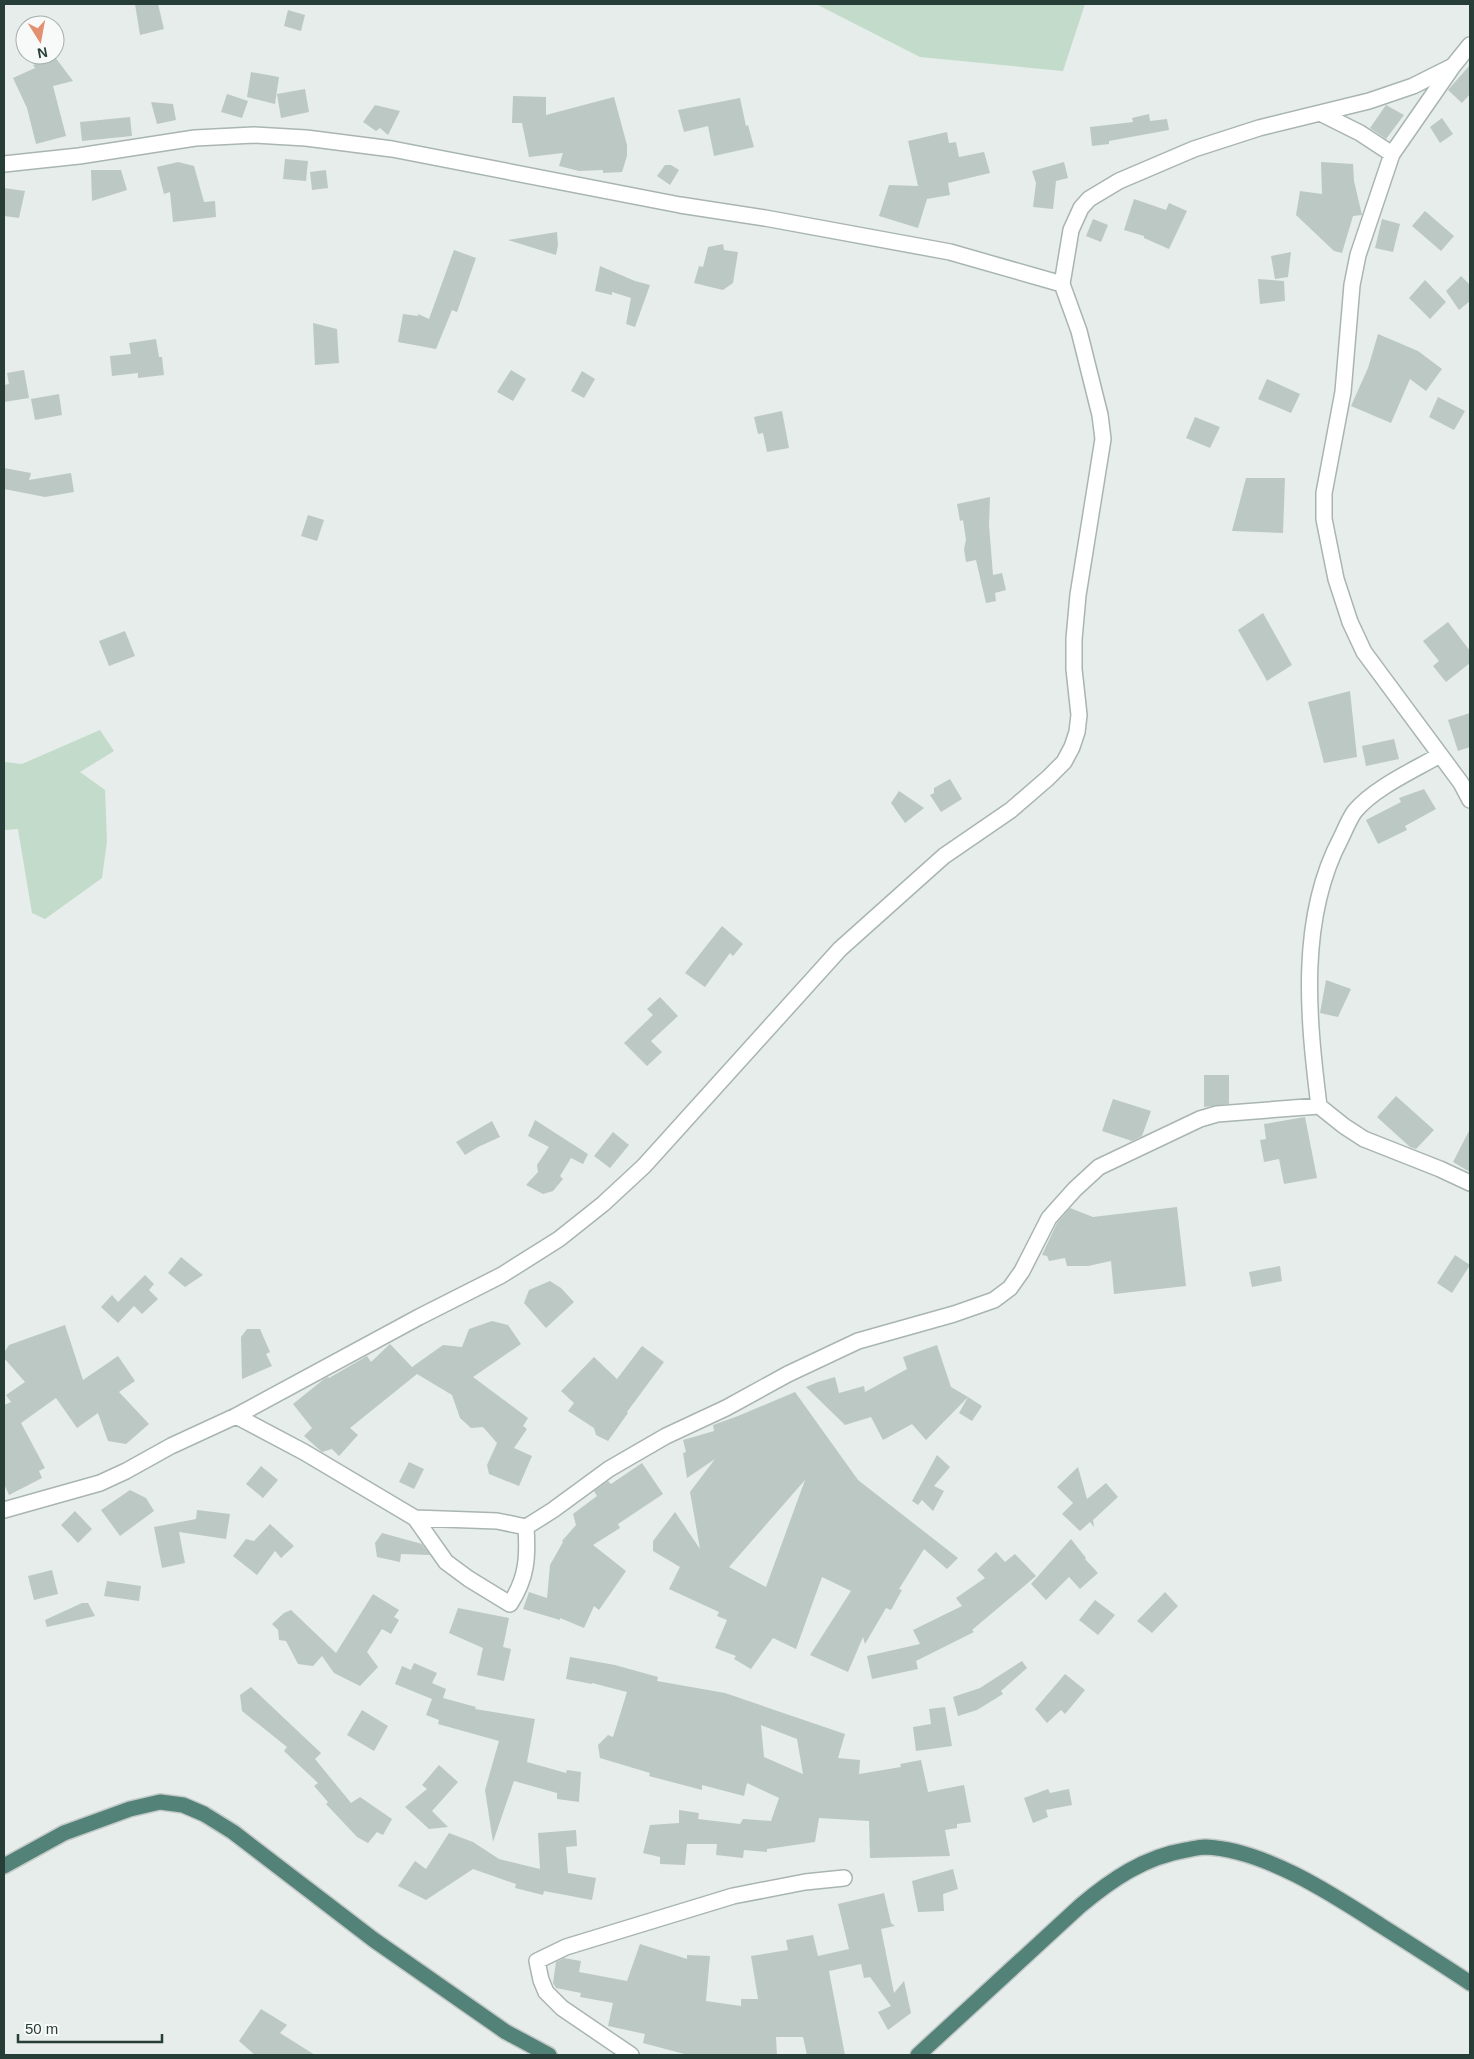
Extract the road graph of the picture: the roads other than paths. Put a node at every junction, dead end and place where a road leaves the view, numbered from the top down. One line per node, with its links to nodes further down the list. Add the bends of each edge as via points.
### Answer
1 (1470, 45): 2 (street)
2 (1453, 66): 3 (street, via 1413,86); 4 (street)
3 (1320, 113): 4 (street); 6 (street, via 1194,149 1119,181 1089,199 1071,230)
4 (1392, 154): 7 (street, via 1353,278 1343,392 1324,492 1324,519 1336,580 1364,652)
5 (4, 164): 6 (street, via 195,138 254,134 306,138 392,149 680,205 950,252)
6 (1062, 284): 11 (street, via 1079,332 1103,439 1074,639 1079,715 1077,732 1064,762 1011,810 944,856 840,949 644,1166 603,1204 558,1239 502,1275)
7 (1440, 755): 8 (street); 9 (street, via 1382,788 1355,811 1331,856 1313,921 1309,984)
8 (1470, 800)
9 (1319, 1106): 10 (street, via 1364,1139); 14 (street, via 1217,1114 1099,1167 1049,1218 1022,1271 1010,1288 994,1300 858,1341 788,1374 666,1436)
10 (1470, 1183)
11 (236, 1416): 12 (street, via 100,1483); 13 (street)
12 (4, 1510)
13 (415, 1518): 14 (street, via 497,1521); 14 (street, via 446,1562 510,1604 524,1575 528,1554)
14 (526, 1527)
15 (4, 1866): 18 (highway, via 64,1833 130,1809 160,1802 183,1805 233,1832 382,1945 506,2032)
16 (844, 1878): 19 (street, via 733,1896 566,1947 537,1961 546,1992 562,2008)
17 (1470, 1983): 20 (highway, via 1334,1895 1250,1855 1204,1847 1172,1852 1128,1870 1104,1886)
18 (549, 2055)
19 (631, 2055)
20 (918, 2055)

